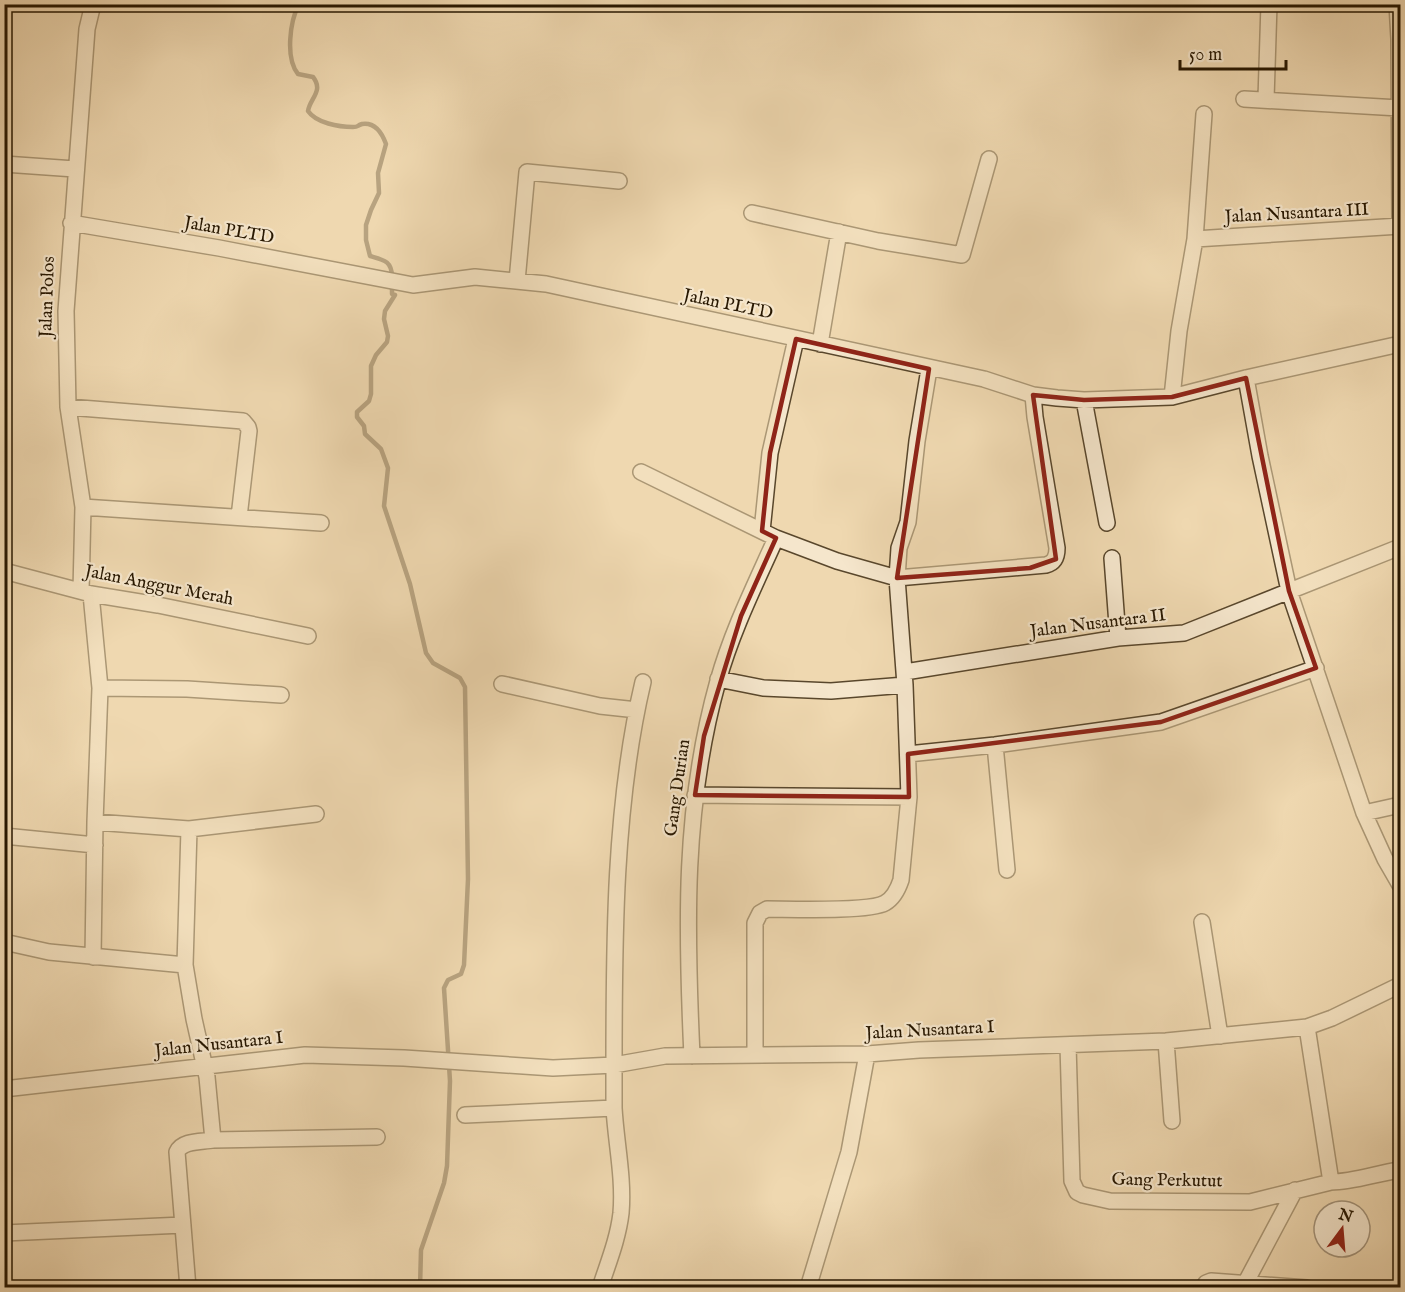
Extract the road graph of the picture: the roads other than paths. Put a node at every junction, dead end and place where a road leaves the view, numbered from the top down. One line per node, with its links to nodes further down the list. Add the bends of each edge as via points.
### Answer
1 (93, 4): 10 (street, Jalan Polos, via 87,29)
2 (1269, 4): 5 (street)
3 (1397, 4): 6 (street)
4 (1244, 99): 5 (street)
5 (1266, 99): 6 (street)
6 (1399, 108): 14 (street)
7 (1204, 114): 16 (street)
8 (989, 159): 15 (street, via 962,255)
9 (4, 164): 10 (street)
10 (75, 169): 13 (street, Jalan Polos)
11 (620, 181): 17 (street, via 527,172)
12 (752, 213): 15 (street)
13 (71, 223): 17 (street, Jalan PLTD, via 412,285 475,277); 26 (street, Jalan Polos, via 66,311)
14 (1400, 226): 16 (street, Jalan Nusantara III)
15 (839, 232): 19 (street)
16 (1195, 239): 24 (street)
17 (518, 281): 18 (street, Jalan PLTD)
18 (796, 339): 19 (street, Jalan PLTD); 32 (street, via 770,453)
19 (820, 344): 21 (street, Jalan PLTD)
20 (1401, 344): 22 (street, Jalan PLTD)
21 (929, 369): 23 (street, Jalan PLTD, via 984,379); 37 (street)
22 (1246, 378): 24 (street, Jalan PLTD); 38 (street)
23 (1033, 395): 25 (street, Jalan PLTD); 37 (street, via 1056,558 1046,565)
24 (1172, 397): 25 (street, Jalan PLTD)
25 (1084, 400): 31 (street)
26 (68, 407): 28 (street, Jalan Polos); 29 (street, via 243,422 249,431)
27 (641, 472): 32 (street)
28 (83, 507): 29 (street); 39 (street, Jalan Polos)
29 (239, 517): 30 (street)
30 (321, 523)
31 (1107, 523)
32 (762, 531): 33 (street)
33 (776, 538): 37 (street); 44 (street, Gang Durian)
34 (1401, 546): 38 (street, Jalan Nusantara II)
35 (1112, 558): 41 (street)
36 (4, 571): 39 (street, Jalan Anggur Merah)
37 (897, 578): 43 (street)
38 (1289, 591): 41 (street, Jalan Nusantara II, via 1184,633); 42 (street)
39 (86, 593): 40 (street, Jalan Anggur Merah); 47 (street, Jalan Polos)
40 (308, 636)
41 (1118, 638): 43 (street, Jalan Nusantara II)
42 (1316, 668): 50 (street, via 1161,722); 55 (street)
43 (905, 678): 44 (street, Jalan Nusantara II, via 831,691 763,688); 51 (street)
44 (718, 679): 52 (street, Gang Durian)
45 (643, 682): 49 (street)
46 (502, 684): 49 (street, via 600,706)
47 (100, 688): 48 (street); 57 (street, Jalan Polos)
48 (281, 695)
49 (637, 710): 75 (street, via 626,784 615,934)
50 (995, 745): 51 (street); 61 (street)
51 (908, 754): 53 (street)
52 (695, 795): 53 (street); 74 (street, Gang Durian, via 688,858 687,923)
53 (909, 797): 73 (street, via 901,880 890,900 873,907 767,909 757,917)
54 (1401, 805): 55 (street)
55 (1364, 813): 62 (street)
56 (316, 814): 58 (street)
57 (95, 822): 58 (street); 60 (street, Jalan Polos)
58 (189, 829): 66 (street)
59 (4, 836): 60 (street)
60 (95, 845): 65 (street, Jalan Polos)
61 (1007, 870)
62 (1401, 885)
63 (1202, 922): 69 (street)
64 (4, 942): 65 (street)
65 (93, 957): 66 (street)
66 (185, 966): 76 (street)
67 (1401, 985): 68 (street, Jalan Nusantara I)
68 (1307, 1027): 69 (street, Jalan Nusantara I); 84 (street)
69 (1220, 1036): 70 (street, Jalan Nusantara I)
70 (1166, 1041): 71 (street, Jalan Nusantara I); 80 (street)
71 (1068, 1045): 72 (street, Jalan Nusantara I); 85 (street, Gang Perkutut, via 1072,1181 1077,1192 1110,1201 1250,1202)
72 (867, 1054): 73 (street, Jalan Nusantara I); 91 (street, via 849,1152)
73 (755, 1055): 74 (street, Jalan Nusantara I)
74 (692, 1056): 75 (street, Jalan Nusantara I, via 665,1056)
75 (614, 1065): 76 (street, Jalan Nusantara I, via 553,1068 305,1055); 78 (street)
76 (205, 1066): 77 (street, Jalan Nusantara I); 82 (street)
77 (4, 1089)
78 (614, 1108): 79 (street); 90 (street, via 621,1213)
79 (465, 1115)
80 (1172, 1120)
81 (377, 1137): 82 (street)
82 (213, 1140): 86 (street, via 178,1148)
83 (1401, 1170): 84 (street, Gang Perkutut)
84 (1331, 1182): 85 (street, Gang Perkutut)
85 (1295, 1190): 88 (street)
86 (183, 1225): 87 (street); 89 (street)
87 (4, 1233)
88 (1246, 1282): 92 (street, via 1211,1281); 93 (street)
89 (188, 1287)
90 (600, 1287)
91 (808, 1287)
92 (1203, 1287)
93 (1307, 1287)

